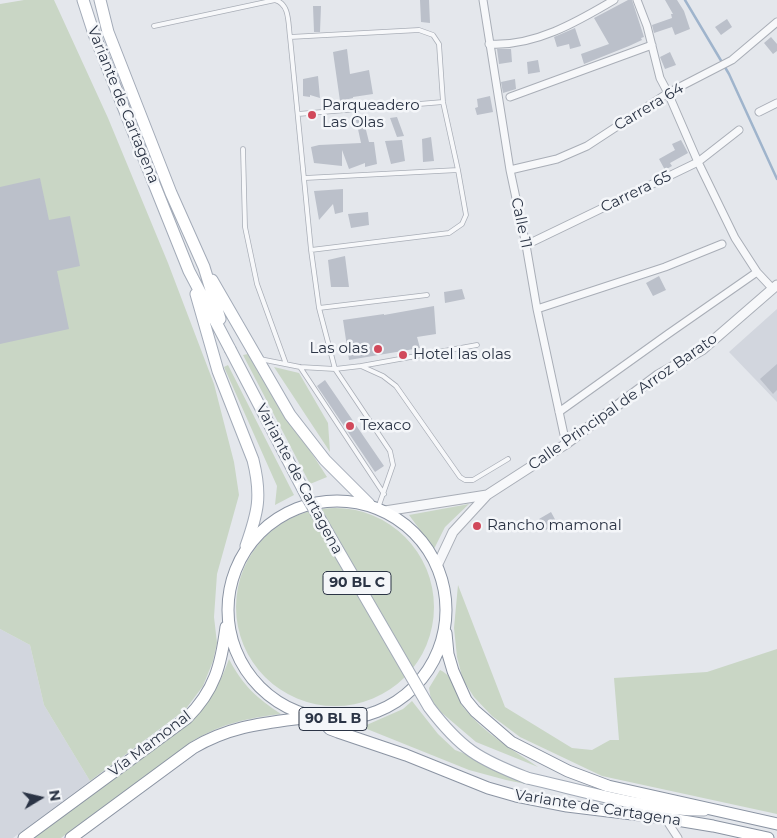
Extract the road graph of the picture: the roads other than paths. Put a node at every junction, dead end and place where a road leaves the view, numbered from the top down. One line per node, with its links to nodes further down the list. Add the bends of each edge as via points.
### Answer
1 (83, 0): 27 (main road, Variante de Cartagena)
2 (100, 0): 26 (main road, Variante de Cartagena, via 108,32)
3 (483, 0): 9 (street, Calle 11)
4 (614, 0): 9 (street, via 567,26 533,39 512,44)
5 (637, 0): 10 (street)
6 (777, 22): 11 (street, Carrera 64, via 732,60)
7 (154, 26): 8 (lane, via 275,0 285,6)
8 (290, 36): 13 (lane, via 419,30 433,35 439,44); 16 (lane)
9 (489, 44): 21 (street, Calle 11)
10 (652, 45): 11 (street, via 660,78); 12 (street)
11 (668, 93): 19 (street); 21 (street, Carrera 64, via 587,146 557,159)
12 (510, 97)
13 (443, 102): 16 (lane); 20 (lane)
14 (777, 103): 15 (street)
15 (759, 112)
16 (298, 114): 22 (lane)
17 (739, 130): 19 (street, Carrera 65)
18 (243, 149): 36 (lane, via 245,227 257,284)
19 (698, 162): 24 (street, Carrera 65); 28 (street, via 735,238)
20 (458, 170): 22 (lane); 25 (lane, via 466,215 462,224 449,233)
21 (510, 170): 24 (street, Calle 11)
22 (305, 178): 25 (lane)
23 (722, 244): 32 (street, via 665,267)
24 (526, 245): 32 (street, Calle 11)
25 (311, 250): 31 (lane)
26 (204, 267): 34 (main road, Variante de Cartagena / 90 BL C); 35 (main road)
27 (189, 271): 34 (main road, Variante de Cartagena / 90 BL C); 46 (main road, via 218,371 257,475 257,511)
28 (757, 272): 29 (street); 40 (street)
29 (775, 286): 41 (street, Calle Principal de Arroz Barato, via 702,350 658,375)
30 (427, 295): 31 (lane)
31 (319, 308): 39 (lane)
32 (537, 309): 40 (street, Calle 11)
33 (477, 345): 37 (lane)
34 (229, 347): 51 (main road, Variante de Cartagena / 90 BL C, bridge, via 306,495 429,707 450,734 472,753 527,778)
35 (258, 359): 36 (lane); 45 (main road, via 296,422 325,460)
36 (286, 364): 38 (lane)
37 (362, 366): 39 (lane); 42 (lane, via 396,386 460,477 473,480)
38 (300, 367): 39 (lane); 43 (lane)
39 (335, 369): 43 (lane, via 390,452 392,465)
40 (559, 412): 41 (street, Calle 11)
41 (566, 444): 44 (street, Calle Principal de Arroz Barato)
42 (508, 459)
43 (384, 494): 45 (lane)
44 (487, 495): 45 (street, Calle Principal de Arroz Barato); 47 (street, Calle Principal de Arroz Barato, via 453,532)
45 (378, 508): 46 (main road, 90 BL B, via 346,500 323,500 301,506 280,515); 47 (main road, 90 BL B, via 402,521 416,534)
46 (246, 546): 48 (main road, 90 BL B, via 231,581)
47 (437, 566): 49 (main road, 90 BL B, via 446,602)
48 (228, 618): 50 (main road, 90 BL B, via 233,645 245,670 263,691 286,707); 56 (main road, Vía Mamonal / 90 BL B, via 220,665 198,707)
49 (445, 626): 50 (main road, 90 BL B, via 440,647 430,667 401,699 362,717 340,720); 52 (main road, Variante de Cartagena, via 448,654 466,700 512,742 608,786)
50 (315, 718): 53 (main road, Variante de Cartagena, via 330,729 488,788 567,806); 57 (main road, Vía Mamonal / 90 BL B, via 248,725 211,737)
51 (679, 810): 52 (main road, Variante de Cartagena / 90 BL C); 55 (main road, Variante de Cartagena / 90 BL C)
52 (716, 810): 54 (main road, Variante de Cartagena / 90 BL C)
53 (665, 818): 55 (main road, Variante de Cartagena); 58 (street)
54 (777, 824)
55 (713, 826): 59 (main road, Variante de Cartagena / 90 BL C)
56 (24, 838)
57 (72, 838)
58 (678, 838)
59 (768, 838)

